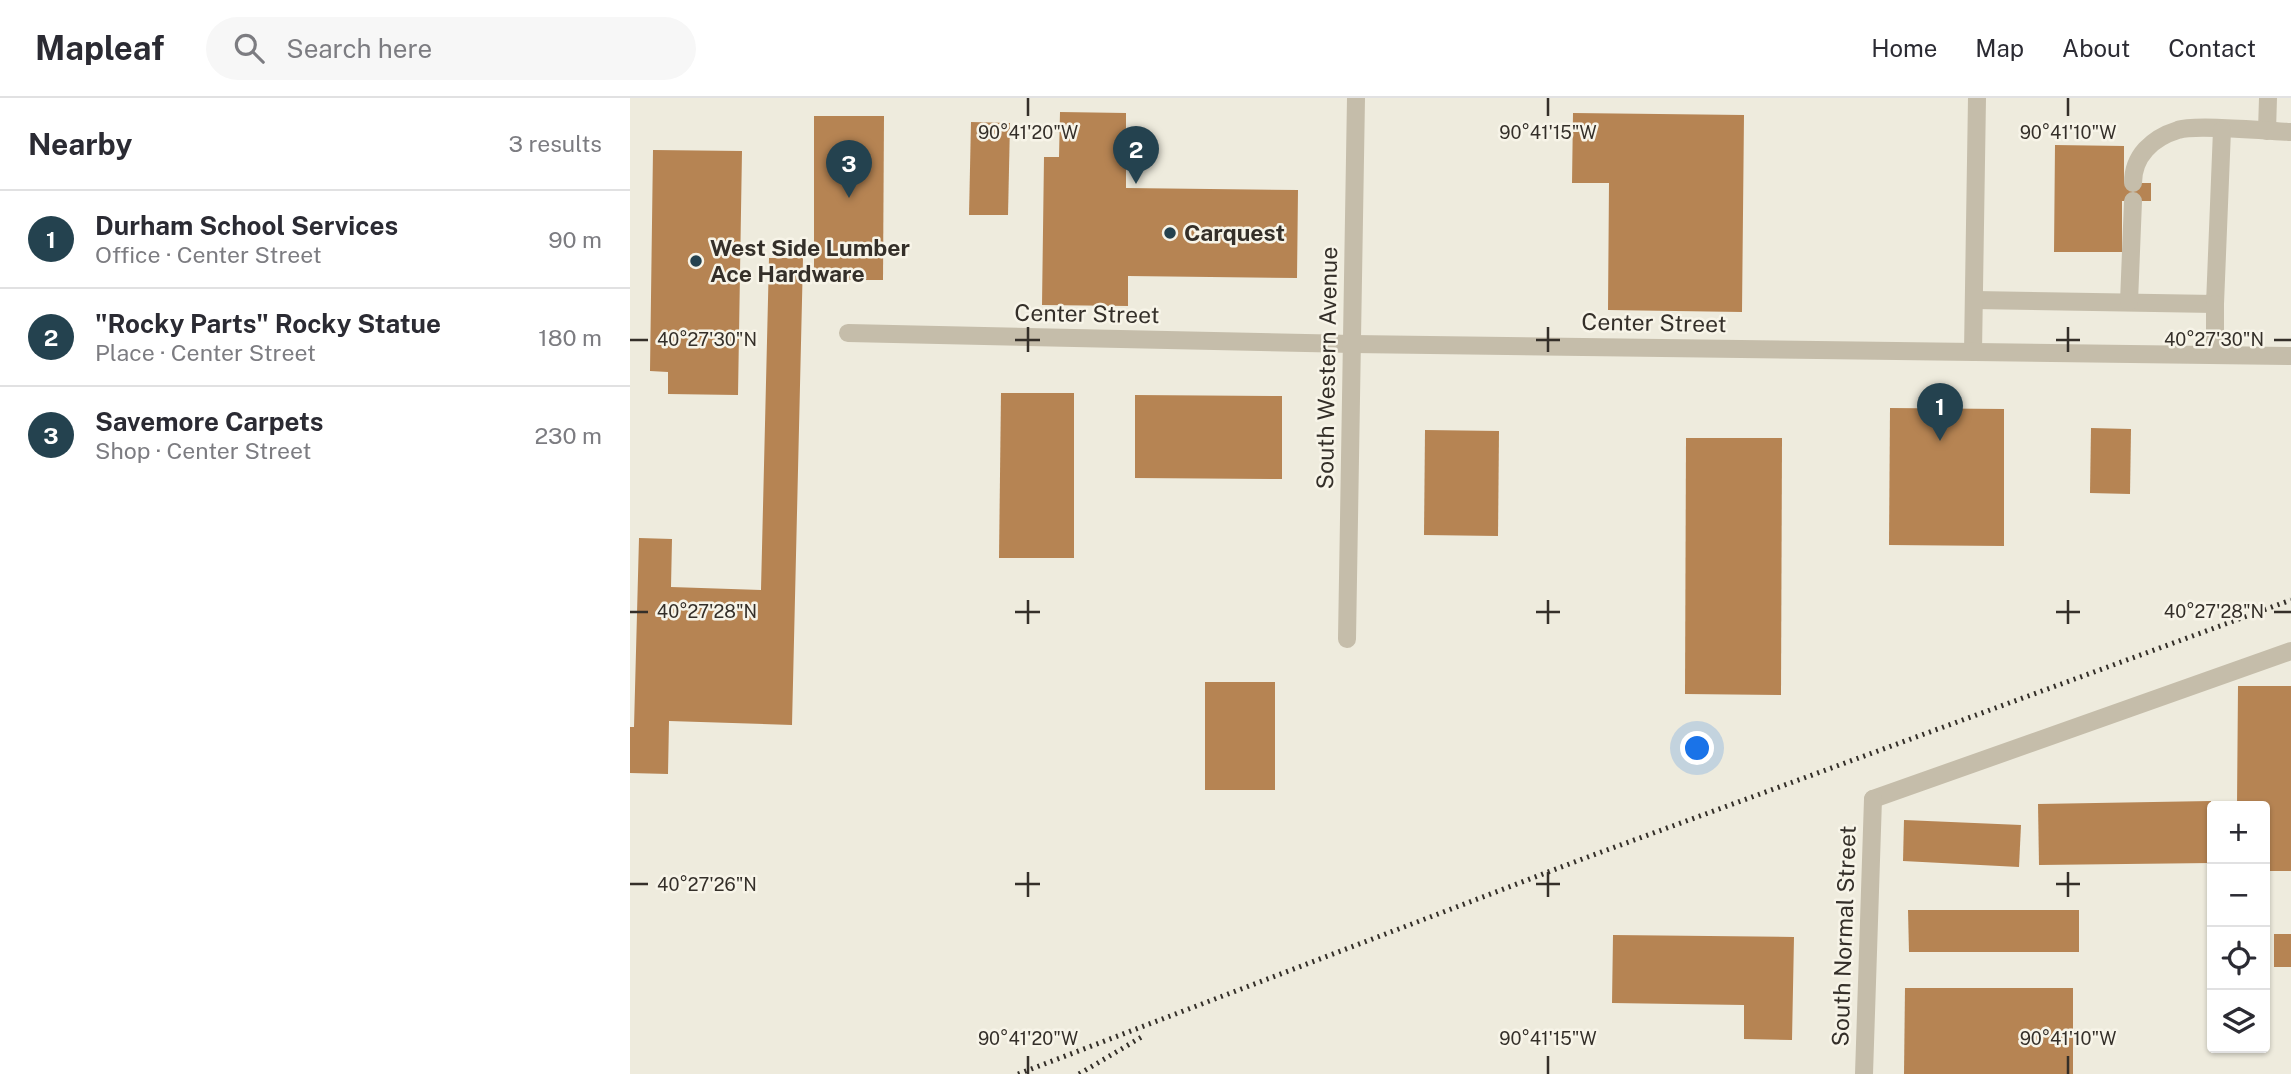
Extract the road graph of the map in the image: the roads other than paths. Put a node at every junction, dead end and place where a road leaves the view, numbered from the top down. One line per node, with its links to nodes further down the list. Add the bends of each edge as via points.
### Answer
1 (1356, 98): 11 (street, South Western Avenue)
2 (1977, 98): 7 (street)
3 (2268, 98): 5 (street)
4 (2222, 130): 5 (street); 8 (street, via 2179,129 2152,142 2133,164); 9 (street)
5 (2267, 131): 6 (street)
6 (2291, 132)
7 (1974, 300): 8 (street); 12 (street)
8 (2129, 302): 9 (street)
9 (2215, 304): 13 (street)
10 (848, 333): 11 (street, Center Street)
11 (1353, 344): 12 (street, Center Street); 15 (street, South Western Avenue)
12 (1973, 352): 13 (street, Center Street)
13 (2215, 355): 14 (street, Center Street)
14 (2291, 356)
15 (1347, 639)
16 (2291, 651): 17 (street, South Normal Street, via 1873,799)
17 (1864, 1074)

